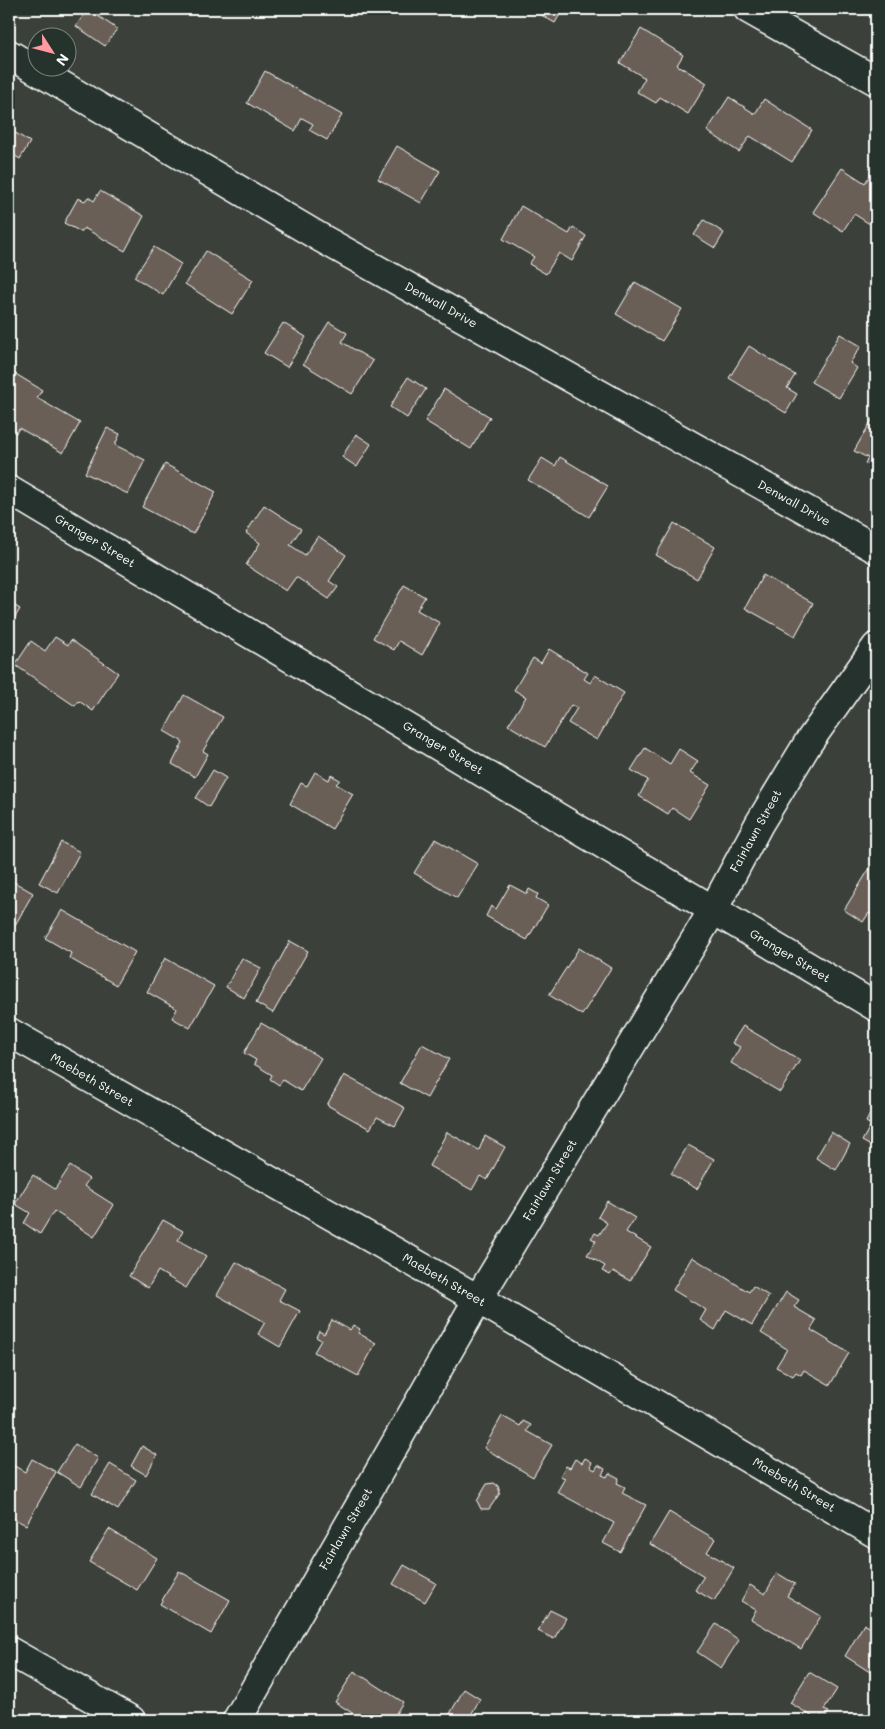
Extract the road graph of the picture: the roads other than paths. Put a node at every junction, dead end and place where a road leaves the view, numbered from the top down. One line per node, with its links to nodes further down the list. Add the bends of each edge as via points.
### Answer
1 (748, 9): 3 (street)
2 (9, 54): 5 (street, Denwall Drive, via 321,238)
3 (876, 81)
4 (9, 490): 7 (street, Granger Street)
5 (876, 549)
6 (876, 647): 7 (street, Fairlawn Street, via 787,777)
7 (713, 910): 8 (street, Granger Street); 10 (street, Fairlawn Street)
8 (876, 1007)
9 (9, 1032): 10 (street, Maebeth Street)
10 (478, 1299): 11 (street, Maebeth Street); 14 (street, Fairlawn Street)
11 (876, 1534)
12 (9, 1651): 13 (street)
13 (131, 1720)
14 (237, 1720)

